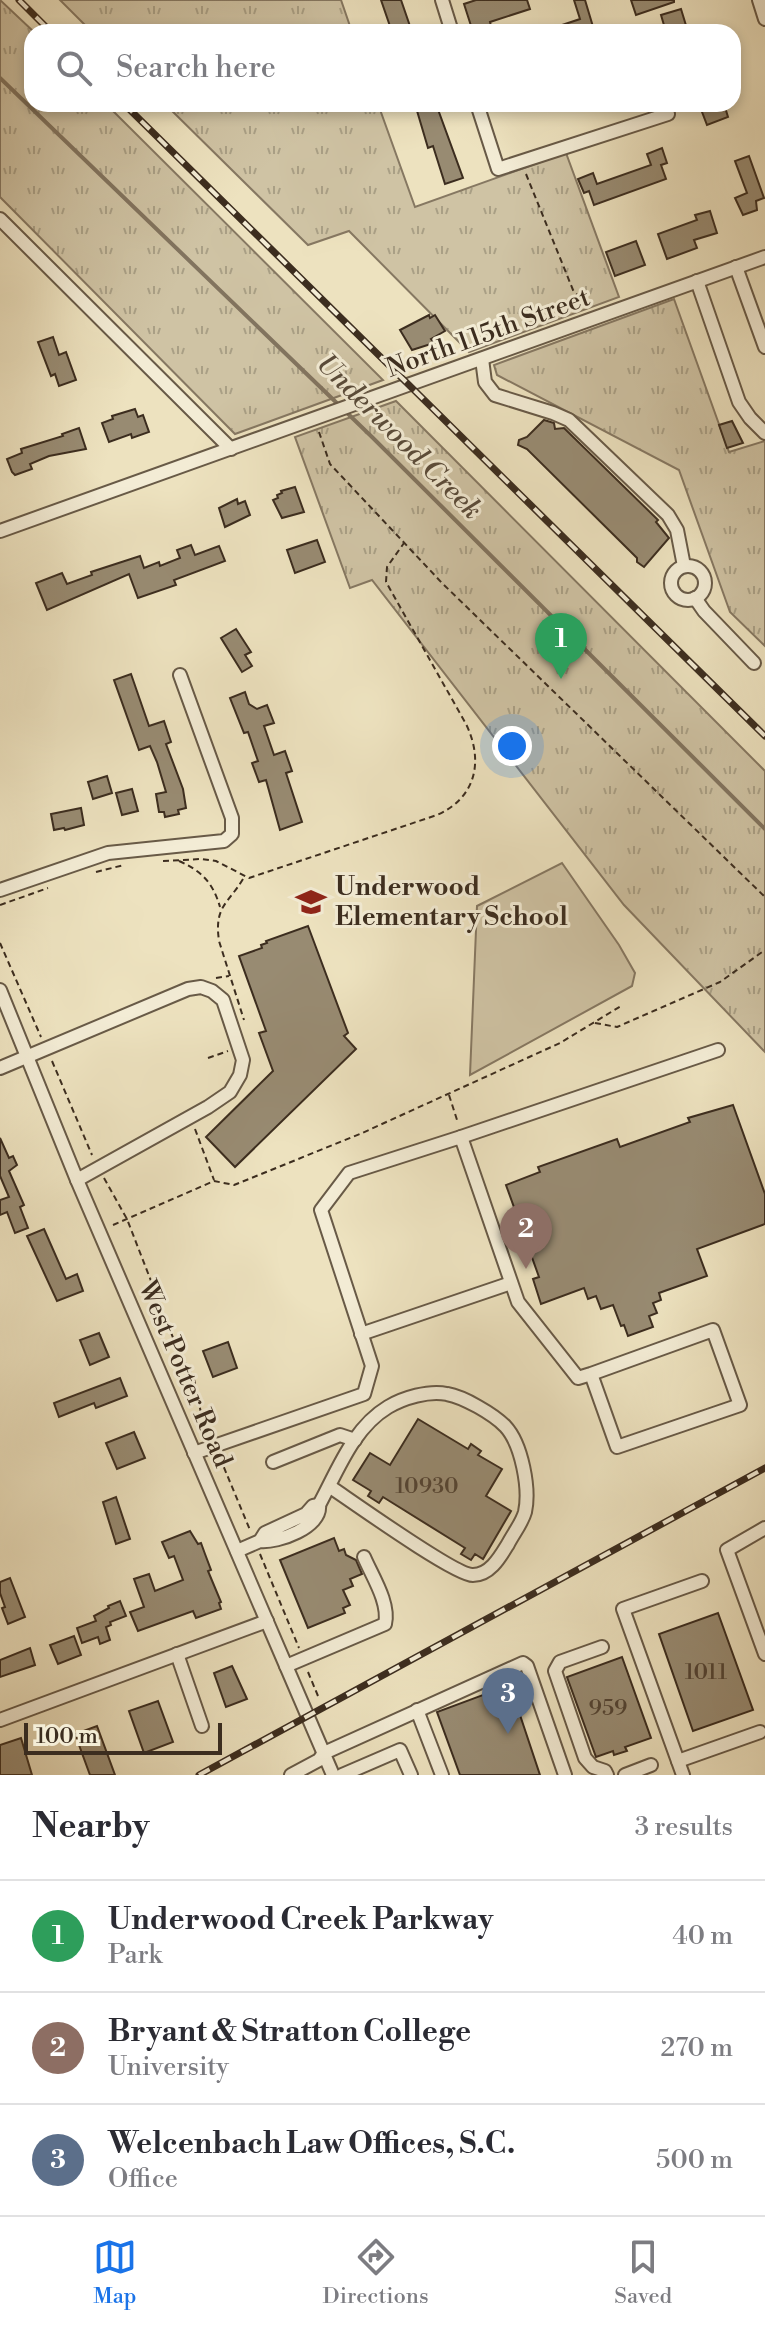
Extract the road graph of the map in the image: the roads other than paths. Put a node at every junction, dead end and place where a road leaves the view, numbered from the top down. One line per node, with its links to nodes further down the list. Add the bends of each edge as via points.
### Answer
1 (442, 0): 4 (street)
2 (759, 0): 3 (street)
3 (765, 19)
4 (450, 24)
5 (480, 112): 6 (street, via 498,169)
6 (668, 114)
7 (0, 219): 14 (street)
8 (765, 257): 9 (street, North 115th Street)
9 (736, 267): 10 (street, North 115th Street); 11 (street)
10 (697, 281): 12 (street, North 115th Street); 13 (street, via 739,402)
11 (765, 347)
12 (482, 359): 14 (street, North 115th Street); 16 (street, via 485,382 495,395 569,420 668,515 677,530)
13 (765, 433)
14 (231, 449): 15 (street, North 115th Street)
15 (0, 531)
16 (684, 566): 17 (street, via 695,567 704,579 704,589); 17 (street, via 673,574 671,587 679,597)
17 (695, 598): 18 (street)
18 (754, 663)
19 (180, 675): 20 (street, via 232,818 232,834 224,841 108,853)
20 (0, 890)
21 (0, 990): 23 (street, West Potter Road)
22 (718, 1050): 25 (street)
23 (28, 1058): 24 (street); 26 (street, West Potter Road); 26 (street, via 188,989 201,987 223,1000 243,1060 230,1092)
24 (0, 1068)
25 (462, 1136): 27 (street); 28 (street, via 349,1173 321,1210)
26 (77, 1180): 33 (street, West Potter Road)
27 (511, 1283): 28 (street); 29 (street, via 518,1302 578,1378)
28 (361, 1334): 30 (street, via 372,1366)
29 (591, 1374): 29 (street, via 713,1330 740,1405 617,1447)
30 (364, 1394): 31 (street); 33 (street)
31 (375, 1418): 32 (street); 35 (street, via 415,1396 446,1394 482,1409 507,1428 527,1490 524,1515 497,1563 476,1576 465,1574)
32 (355, 1440): 34 (street, via 340,1435); 35 (street)
33 (194, 1453): 37 (street, West Potter Road)
34 (273, 1462)
35 (329, 1486): 37 (street, via 314,1522)
36 (765, 1528): 41 (street, via 727,1550)
37 (237, 1551): 40 (street, West Potter Road)
38 (364, 1557): 45 (street, via 382,1598 385,1624)
39 (702, 1581): 51 (street, via 623,1609)
40 (267, 1621): 43 (street); 45 (street, West Potter Road)
41 (761, 1632): 44 (street)
42 (602, 1647): 59 (street, via 560,1662 555,1671 585,1758)
43 (177, 1654): 47 (street); 48 (street)
44 (765, 1654)
45 (286, 1666): 50 (street, West Potter Road)
46 (417, 1710): 50 (street); 57 (street); 58 (street, via 523,1663)
47 (0, 1720)
48 (202, 1726)
49 (760, 1732): 51 (street)
50 (324, 1753): 53 (street); 54 (street, West Potter Road)
51 (678, 1761): 61 (street)
52 (651, 1765): 60 (street)
53 (291, 1775)
54 (333, 1775)
55 (342, 1775): 56 (street, via 400,1750)
56 (411, 1775)
57 (442, 1775)
58 (565, 1775)
59 (607, 1775)
60 (625, 1775)
61 (683, 1775)

